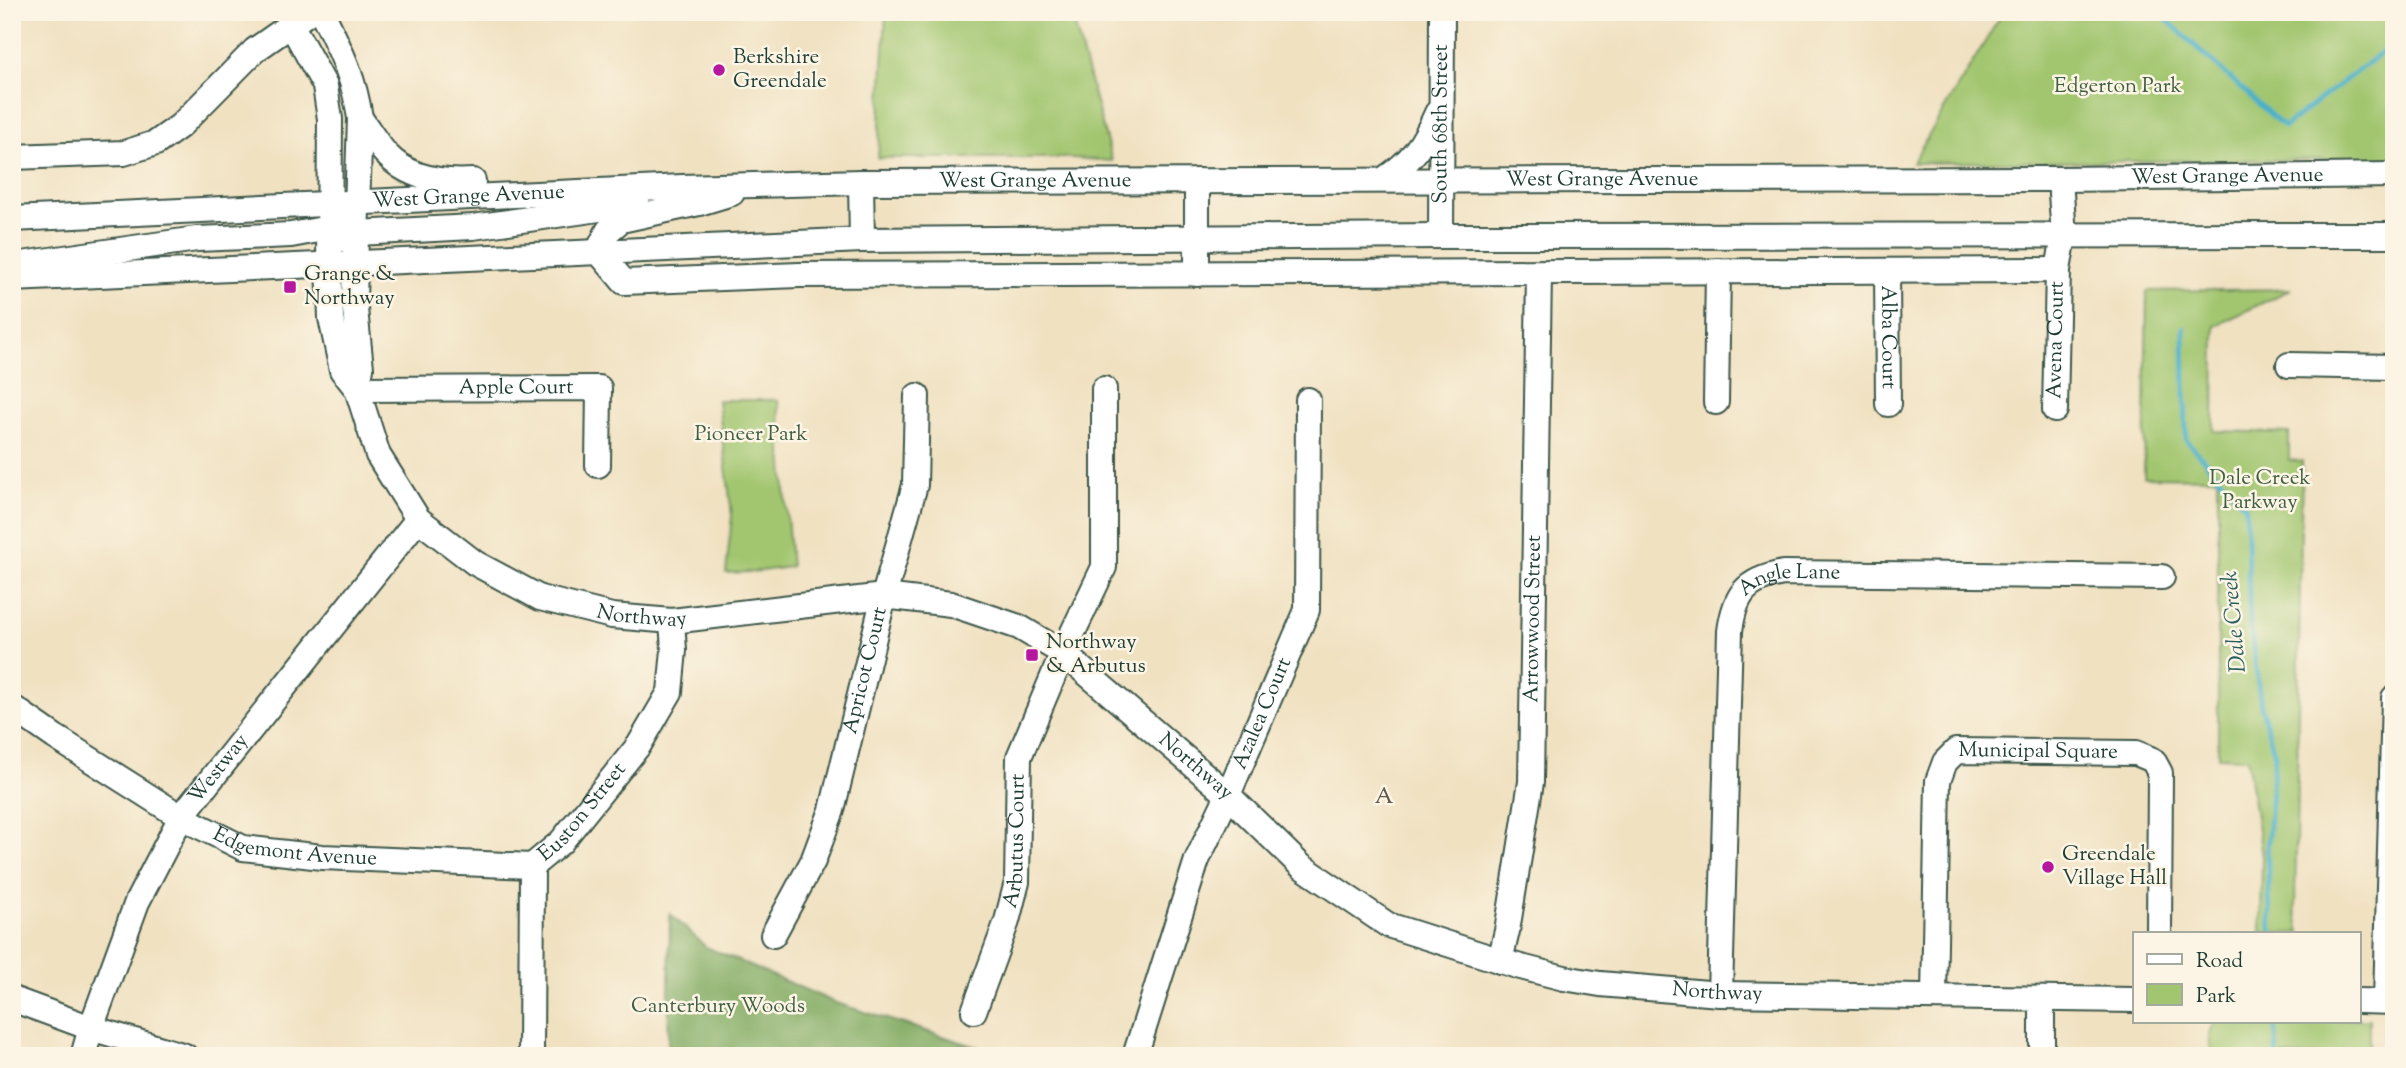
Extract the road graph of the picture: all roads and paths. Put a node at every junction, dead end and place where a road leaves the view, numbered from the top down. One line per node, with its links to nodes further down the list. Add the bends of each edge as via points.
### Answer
1 (322, 12): 5 (street, via 350,69)
2 (1442, 12): 4 (street, South 68th Street)
3 (300, 18): 6 (street, via 255,50 180,126 156,143 124,153); 16 (street, Northway, via 325,86 330,119)
4 (1440, 106): 9 (street, via 1415,155); 10 (street, South 68th Street)
5 (360, 118): 14 (street, via 400,166 446,182 583,176); 15 (street, Northway)
6 (12, 157)
7 (2394, 175): 8 (street, West Grange Avenue)
8 (2060, 179): 10 (street, West Grange Avenue); 21 (street)
9 (1383, 180): 10 (street, West Grange Avenue); 11 (street, West Grange Avenue)
10 (1440, 180): 20 (street, South 68th Street)
11 (1197, 181): 12 (street, West Grange Avenue); 22 (street)
12 (861, 182): 13 (street, West Grange Avenue); 23 (street)
13 (763, 184): 14 (street, West Grange Avenue); 24 (street, via 621,220 608,231)
14 (693, 186): 15 (street, West Grange Avenue); 18 (street, via 613,206 473,227)
15 (359, 203): 16 (street, West Grange Avenue); 18 (street, Northway)
16 (329, 216): 17 (street, West Grange Avenue); 26 (street, Northway); 27 (street, via 291,235 197,239)
17 (12, 219)
18 (357, 233): 25 (street, Northway); 26 (street, via 343,242)
19 (2394, 235): 21 (street)
20 (1441, 236): 21 (street); 22 (street)
21 (2064, 236): 28 (street)
22 (1197, 237): 23 (street); 31 (street)
23 (862, 240): 24 (street)
24 (598, 251): 25 (street); 31 (street, via 624,282 813,275)
25 (356, 262): 26 (street); 36 (street, Northway, via 354,299 361,368)
26 (329, 264): 33 (street); 36 (street, Northway, via 331,318 342,370)
27 (12, 266)
28 (2059, 270): 30 (street); 42 (street, Avena Court)
29 (1718, 271): 30 (street); 32 (street); 40 (street)
30 (1887, 271): 41 (street, Alba Court)
31 (1198, 274): 32 (street)
32 (1539, 274): 56 (street, Arrowwood Street, via 1531,782)
33 (12, 279)
34 (2289, 365): 35 (street)
35 (2394, 367)
36 (357, 388): 43 (street, Apple Court, via 599,388); 44 (street, Northway, via 378,455)
37 (1104, 388): 48 (street, Arbutus Court, via 1104,567)
38 (917, 396): 46 (street, Apricot Court, via 915,485)
39 (1308, 400): 51 (street, Azalea Court, via 1307,610)
40 (1716, 402)
41 (1888, 404)
42 (2055, 410)
43 (598, 465)
44 (418, 519): 47 (street, Northway, via 475,564 540,598 612,616); 52 (street, Westway)
45 (2162, 577): 57 (street, Angle Lane, via 1783,573 1761,577 1748,587 1733,608 1730,631)
46 (884, 596): 47 (street, Northway); 48 (street, Northway, via 951,604 1019,627); 55 (street, Apricot Court, via 832,810 813,861)
47 (672, 621): 53 (street, Euston Street, via 670,692 632,754 561,842)
48 (1063, 653): 51 (street, Northway); 64 (street, Arbutus Court, via 1019,757 1017,882)
49 (2394, 698): 63 (street)
50 (12, 707): 52 (street, Edgemont Avenue)
51 (1228, 796): 56 (street, Northway, via 1301,866 1388,925); 69 (street, Azalea Court, via 1197,860)
52 (181, 817): 53 (street, Edgemont Avenue, via 243,848 322,858); 65 (street, Westway, via 137,902)
53 (532, 866): 68 (street, Euston Street)
54 (2158, 932): 58 (street, Municipal Square, via 2160,773 2153,760 2136,753 1956,751 1945,762 1938,780)
55 (774, 935)
56 (1500, 961): 57 (street, Northway, via 1600,984)
57 (1720, 994): 58 (street, Northway)
58 (1934, 997): 60 (street, Northway)
59 (12, 999): 65 (street)
60 (2042, 1000): 61 (street, Northway); 70 (street)
61 (2133, 1000)
62 (2360, 1001): 63 (street)
63 (2390, 1002)
64 (974, 1011)
65 (91, 1028): 66 (street, Westway); 67 (street)
66 (83, 1056)
67 (185, 1056)
68 (531, 1056)
69 (1135, 1056)
70 (2042, 1056)

